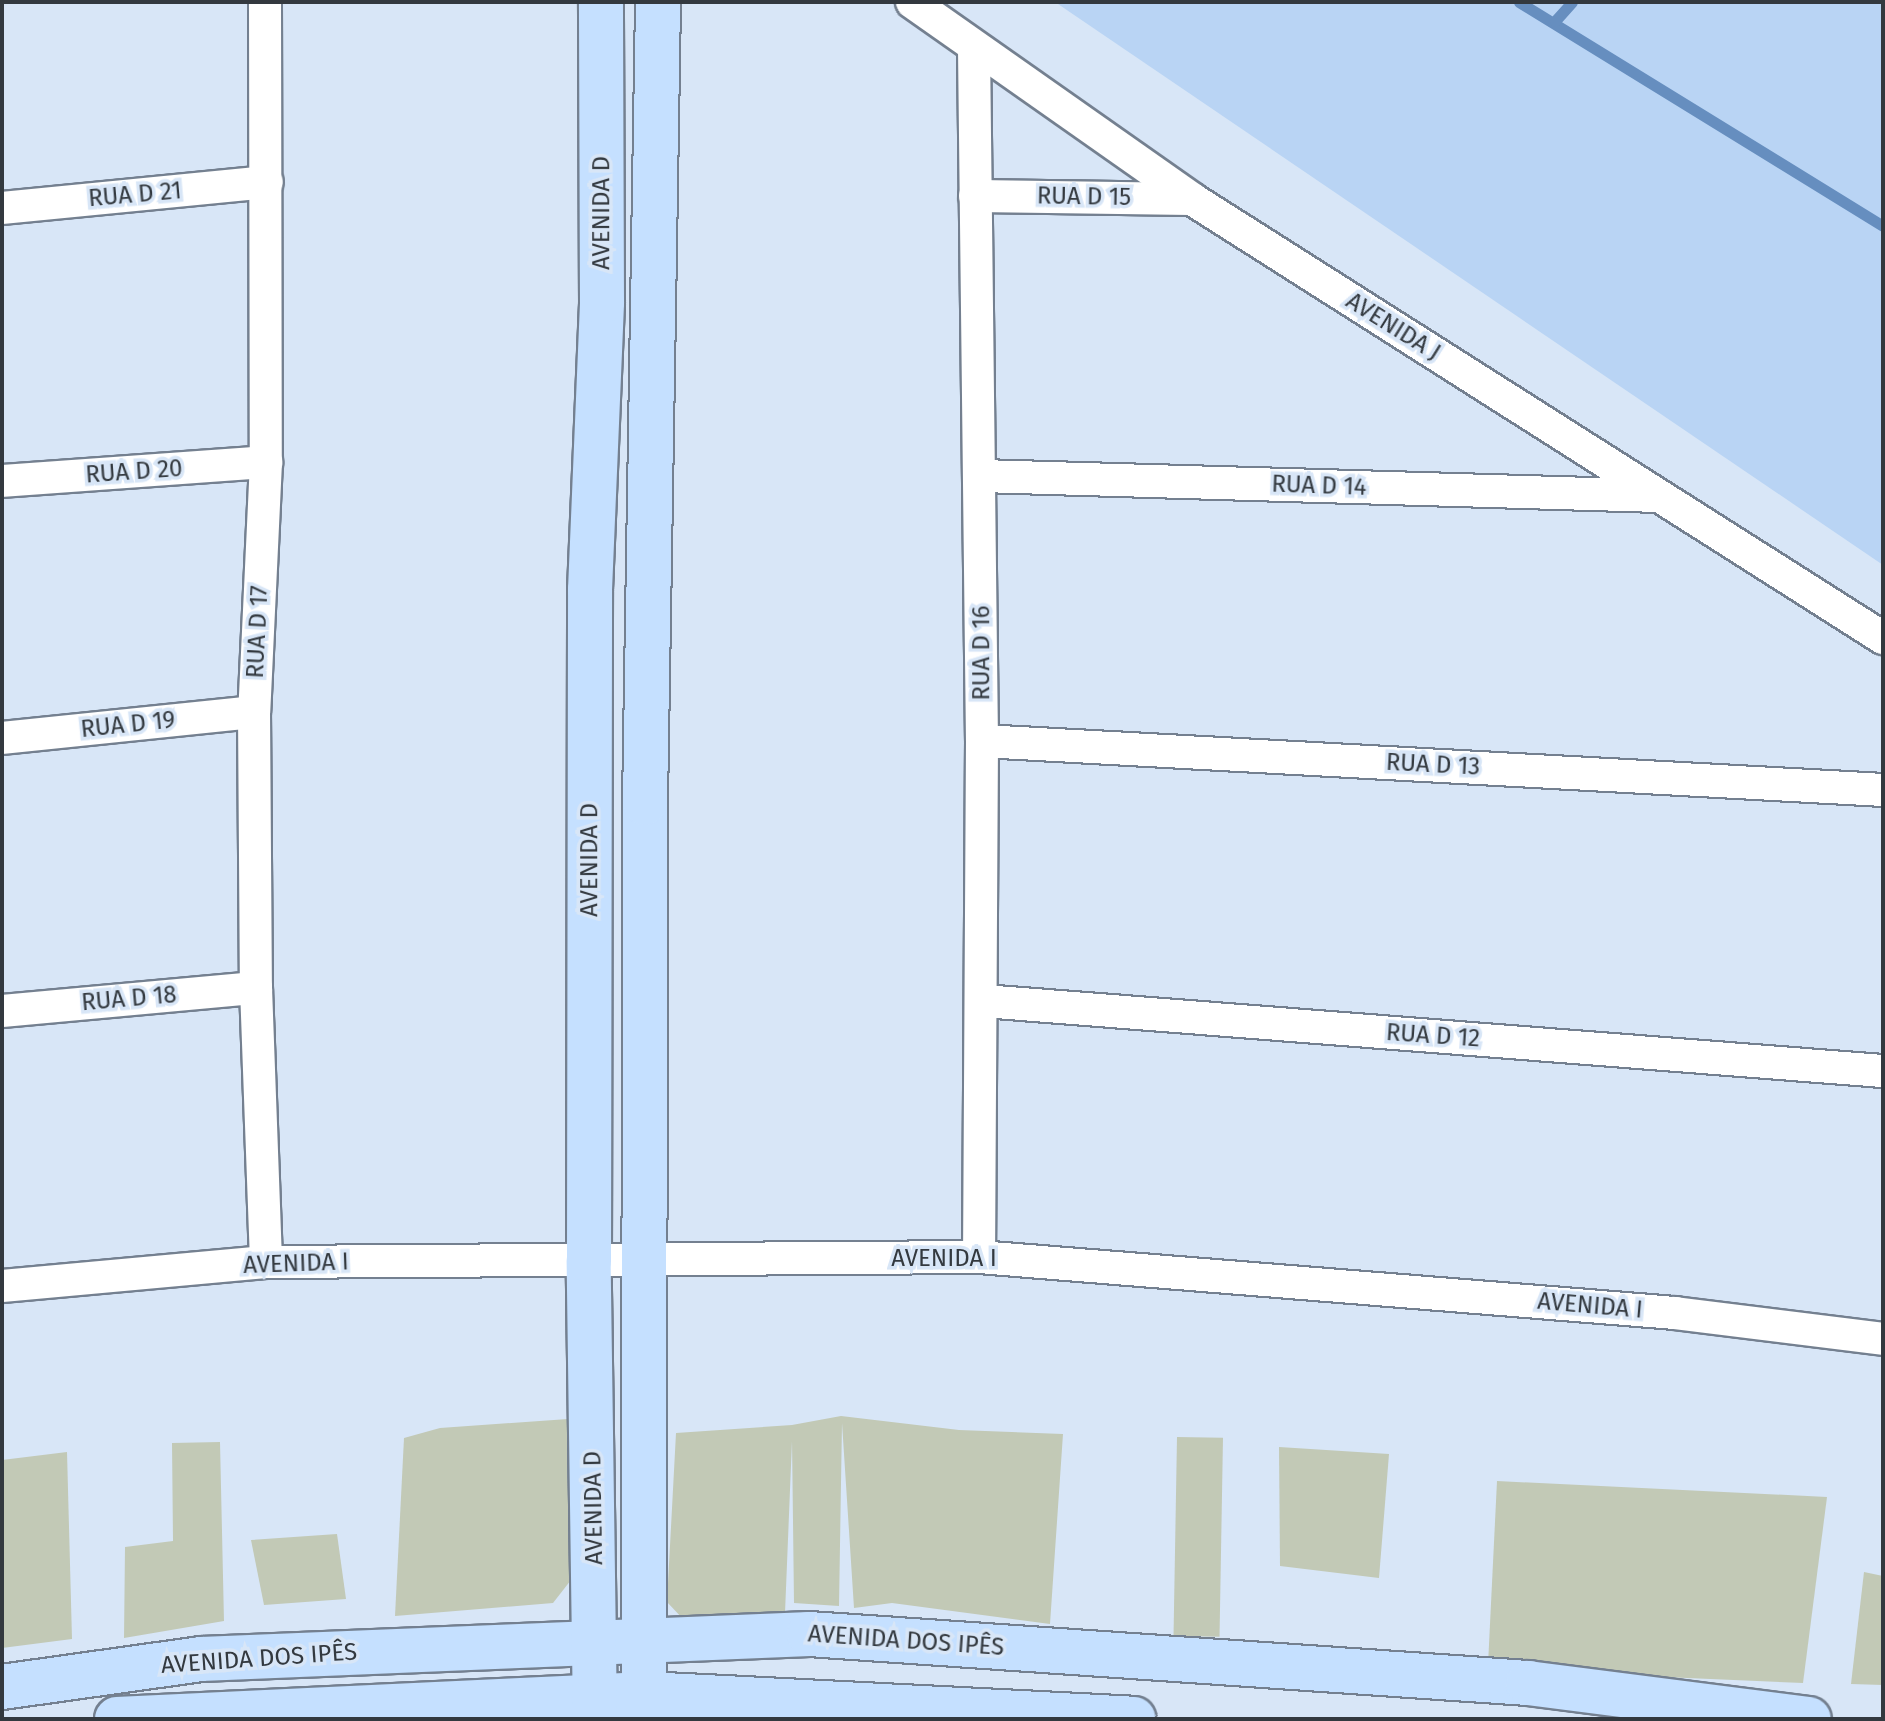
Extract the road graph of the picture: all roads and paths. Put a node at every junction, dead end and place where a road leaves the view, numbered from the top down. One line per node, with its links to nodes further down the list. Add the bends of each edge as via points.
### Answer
1 (265, 2): 6 (street, RUA D 17)
2 (601, 2): 24 (main road, AVENIDA D, via 602,302 590,590)
3 (658, 2): 25 (main road, via 645,803)
4 (912, 2): 5 (street, AVENIDA J)
5 (974, 48): 7 (street, RUA D 16); 8 (street, AVENIDA J)
6 (267, 182): 9 (street, RUA D 21); 10 (street, RUA D 17)
7 (975, 196): 8 (street, RUA D 15); 11 (street, RUA D 16)
8 (1192, 199): 13 (street, AVENIDA J)
9 (2, 208)
10 (266, 462): 12 (street, RUA D 20); 15 (street, RUA D 17)
11 (981, 476): 13 (street, RUA D 14); 17 (street, RUA D 16)
12 (2, 481)
13 (1658, 496): 14 (street, AVENIDA J)
14 (1883, 638)
15 (254, 712): 16 (street, RUA D 19); 19 (street, RUA D 17)
16 (2, 738)
17 (982, 741): 18 (street, RUA D 13); 20 (street, RUA D 16)
18 (1883, 790)
19 (256, 988): 21 (street, RUA D 18); 26 (street, RUA D 17)
20 (983, 1001): 22 (street, RUA D 12); 23 (street, RUA D 16)
21 (2, 1011)
22 (1883, 1071)
23 (979, 1257): 25 (street, AVENIDA I); 28 (street, AVENIDA I, via 1675,1313)
24 (589, 1261): 25 (street, AVENIDA I); 26 (street, AVENIDA I); 30 (main road, AVENIDA D)
25 (646, 1261): 29 (main road)
26 (266, 1262): 27 (street, AVENIDA I)
27 (2, 1286)
28 (1883, 1339)
29 (645, 1640): 30 (main road, AVENIDA DOS IPÊS); 32 (main road); 36 (main road, AVENIDA DOS IPÊS, via 809,1634 1207,1660 1528,1683)
30 (596, 1641): 31 (main road, AVENIDA DOS IPÊS, via 201,1659); 33 (main road, AVENIDA D)
31 (2, 1687)
32 (644, 1706): 33 (main road); 35 (main road)
33 (595, 1708): 34 (main road)
34 (117, 1719)
35 (1133, 1719)
36 (1809, 1719)

